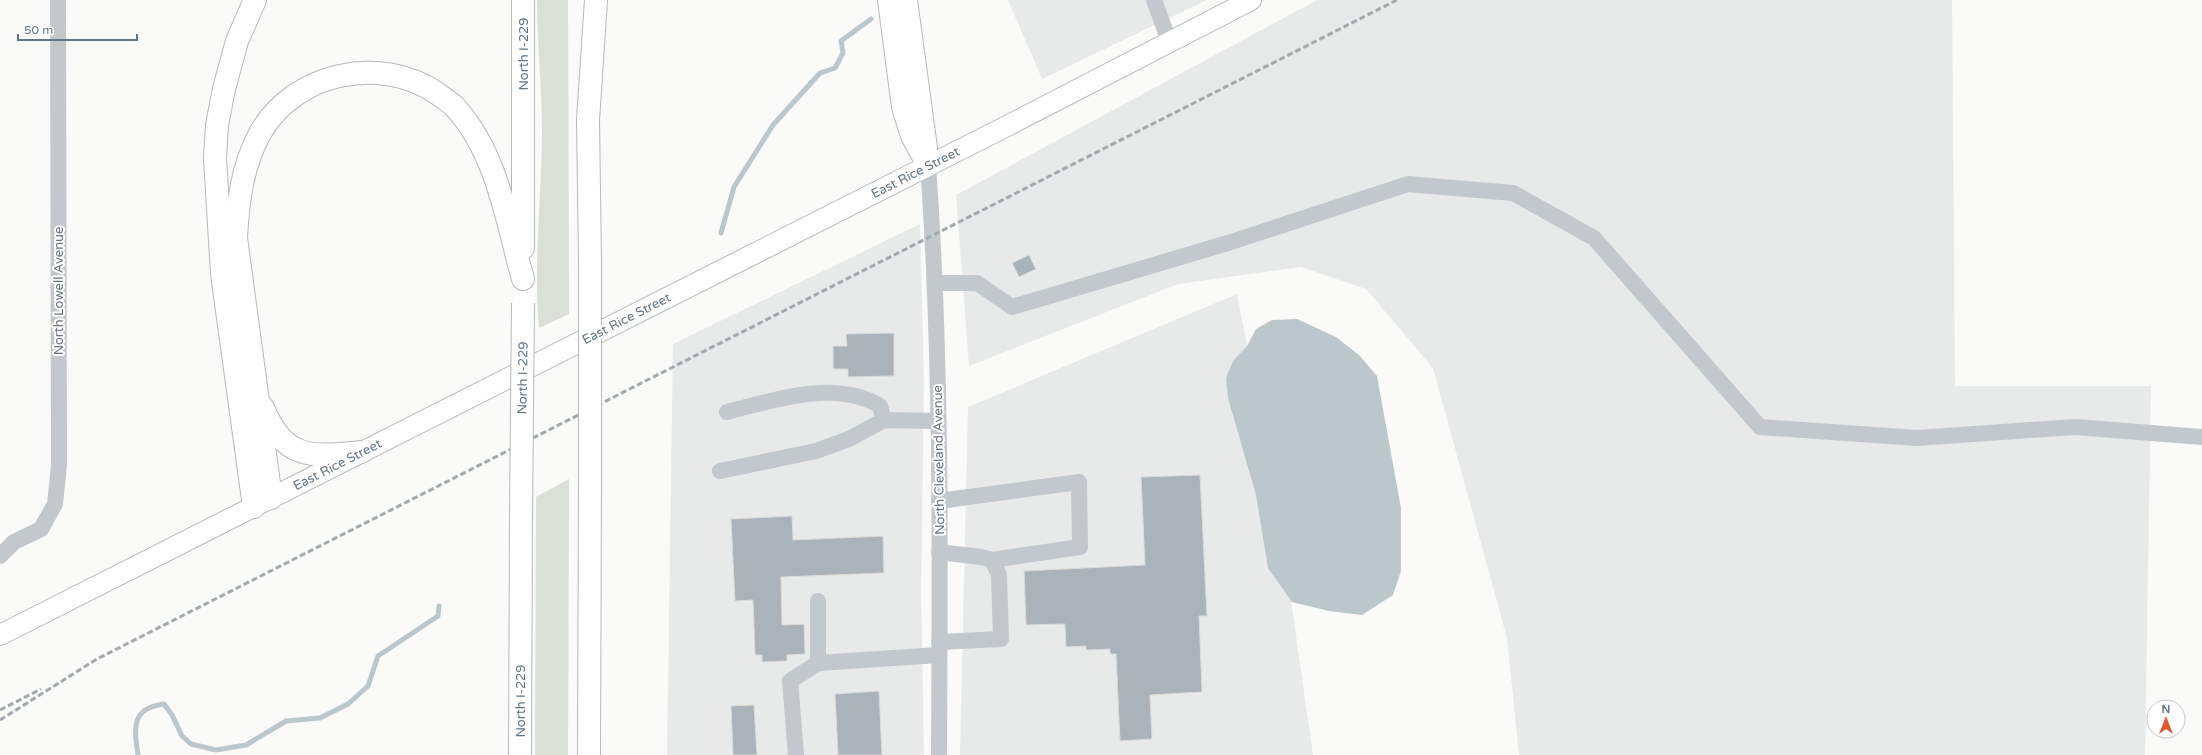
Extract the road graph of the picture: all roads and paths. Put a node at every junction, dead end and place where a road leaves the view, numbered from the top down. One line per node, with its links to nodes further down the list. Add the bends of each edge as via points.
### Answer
1 (58, 0): 25 (street, North Lowell Avenue, via 59,465 55,504 41,529 14,542)
2 (255, 0): 23 (highway, via 237,41 224,89 217,125 215,158 222,274)
3 (523, 0): 13 (highway, North I-229)
4 (588, 0): 11 (highway)
5 (596, 0): 11 (highway)
6 (889, 0): 12 (highway, via 903,107 912,136)
7 (906, 0): 12 (highway)
8 (1154, 0): 10 (street)
9 (1251, 0): 10 (main road, East Rice Street)
10 (1169, 41): 12 (main road, East Rice Street)
11 (588, 120): 32 (highway, bridge)
12 (928, 165): 14 (street, North Cleveland Avenue); 20 (main road, East Rice Street)
13 (523, 279): 15 (highway, via 498,183 471,126 453,105 411,79 381,73 352,73 332,77 300,93 274,115 260,134 243,176 236,238); 31 (highway, North I-229, bridge)
14 (935, 283): 18 (street, North Cleveland Avenue); 19 (street, via 977,283 1012,307 1228,243 1408,184 1513,193 1594,238 1760,427 1917,438 2075,427)
15 (256, 388): 20 (highway, via 271,424 288,446 315,455); 23 (highway)
16 (727, 412): 17 (street, via 809,394 849,394 880,406)
17 (884, 420): 18 (street); 21 (street, via 856,436 816,451)
18 (938, 421): 22 (street, North Cleveland Avenue)
19 (2202, 436)
20 (361, 452): 23 (main road, East Rice Street)
21 (720, 471)
22 (940, 501): 24 (street, North Cleveland Avenue); 26 (street, via 1079,482 1080,547)
23 (262, 502): 28 (main road, East Rice Street)
24 (940, 552): 26 (street, via 981,556); 29 (street, North Cleveland Avenue)
25 (0, 556)
26 (992, 560): 29 (street, via 999,575 1001,639)
27 (818, 601): 30 (street)
28 (0, 635)
29 (940, 649): 30 (street); 34 (street, North Cleveland Avenue)
30 (818, 663): 33 (street, via 790,681)
31 (520, 755)
32 (589, 755)
33 (796, 755)
34 (939, 755)

